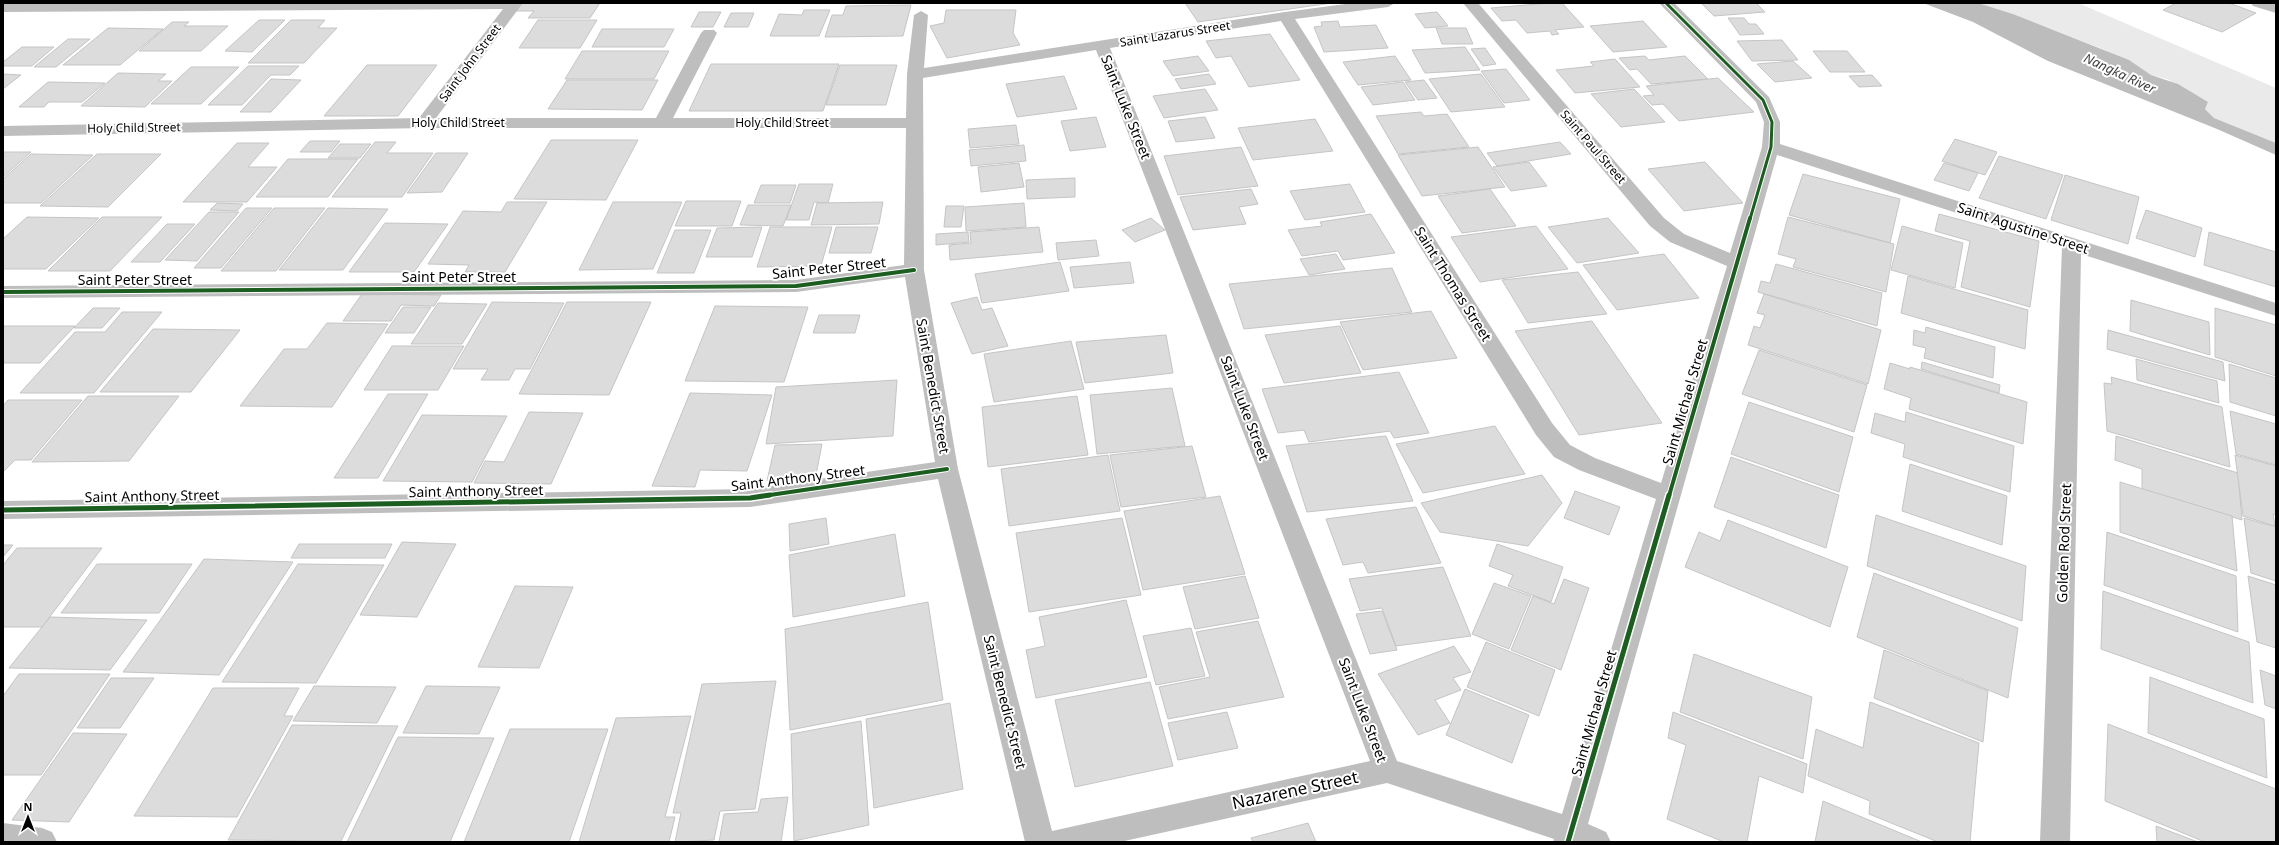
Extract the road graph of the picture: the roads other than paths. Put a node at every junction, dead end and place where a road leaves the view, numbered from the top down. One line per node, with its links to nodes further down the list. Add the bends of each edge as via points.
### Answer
1 (1388, 3): 9 (street, Saint Lazarus Street)
2 (1470, 3): 19 (street, Saint Paul Street, via 1657,222 1677,238)
3 (1666, 3): 17 (street, Saint Michael Street, via 1763,100 1772,122)
4 (2258, 3): 7 (street)
5 (516, 4): 6 (street); 13 (street, Saint John Street)
6 (3, 8)
7 (2276, 9)
8 (921, 15): 12 (street, Saint Benedict Street)
9 (1285, 16): 11 (street, Saint Lazarus Street); 24 (street, Saint Thomas Street, via 1544,429 1562,451 1587,464)
10 (709, 32): 14 (street)
11 (1102, 47): 12 (street, Saint Lazarus Street); 26 (street, Saint Luke Street)
12 (915, 74): 15 (street, Saint Benedict Street)
13 (424, 123): 14 (street, Holy Child Street); 16 (street, Holy Child Street)
14 (662, 123): 15 (street, Holy Child Street)
15 (914, 123): 20 (street, Saint Benedict Street)
16 (3, 131)
17 (1770, 147): 18 (street, Saint Agustine Street); 19 (street, Saint Michael Street)
18 (2072, 243): 22 (street, Saint Agustine Street); 33 (street, Golden Rod Street)
19 (1737, 263): 24 (street, Saint Michael Street)
20 (914, 270): 21 (street, Saint Peter Street, via 796,286); 23 (street, Saint Benedict Street)
21 (3, 292)
22 (2276, 310)
23 (947, 469): 25 (street, Saint Anthony Street, via 750,498); 30 (street, Saint Benedict Street)
24 (1669, 495): 27 (street, Saint Michael Street)
25 (3, 510)
26 (1387, 770): 27 (street); 31 (street, Nazarene Street)
27 (1570, 836): 32 (street)
28 (3, 837): 29 (street)
29 (42, 842)
30 (1040, 842)
31 (1058, 842)
32 (1596, 842)
33 (2055, 842)

